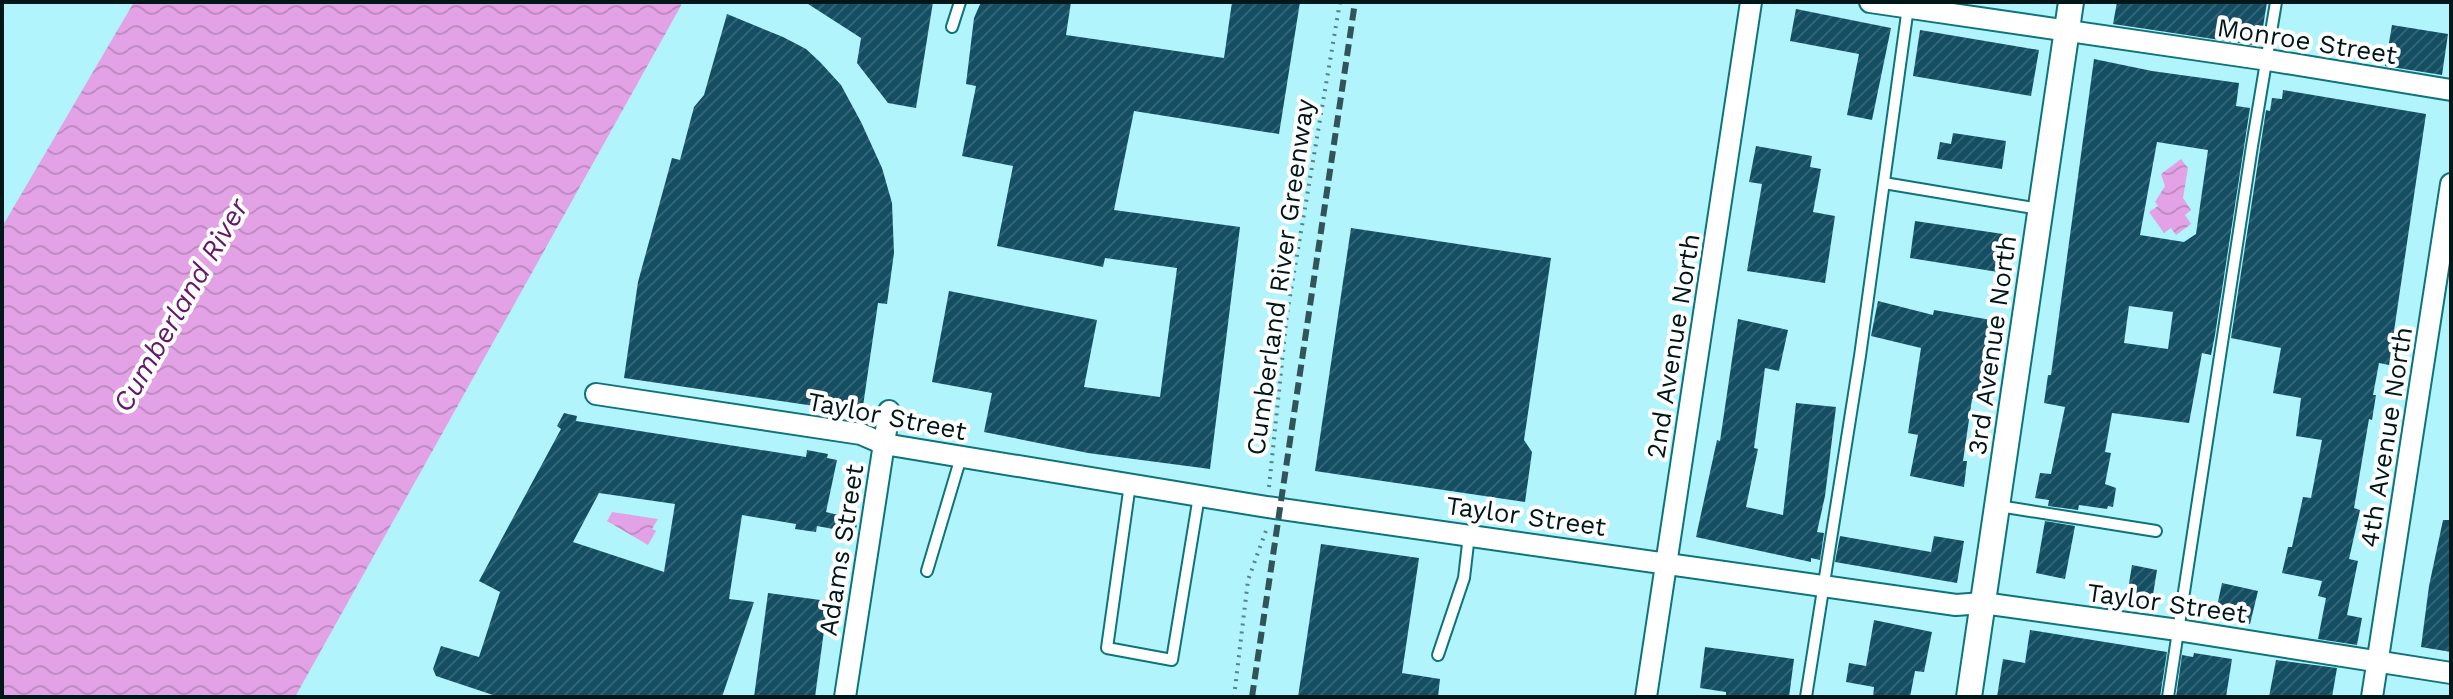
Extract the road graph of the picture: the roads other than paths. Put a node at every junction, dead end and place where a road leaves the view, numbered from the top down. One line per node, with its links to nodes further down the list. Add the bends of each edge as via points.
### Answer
1 (960, 2): 7 (lane)
2 (1751, 2): 23 (street, 2nd Avenue North)
3 (1870, 2): 6 (street, Monroe Street)
4 (2071, 2): 8 (street, 3rd Avenue North)
5 (2276, 2): 9 (lane)
6 (1909, 5): 8 (street, Monroe Street); 11 (lane)
7 (952, 27)
8 (2067, 33): 9 (street, Monroe Street); 13 (street, 3rd Avenue North)
9 (2268, 60): 10 (street, Monroe Street); 27 (lane)
10 (2451, 90)
11 (1884, 183): 13 (lane); 25 (lane)
12 (2451, 184): 29 (street, 4th Avenue North)
13 (2041, 209): 20 (street, 3rd Avenue North)
14 (596, 394): 16 (street, Taylor Street, via 861,434)
15 (889, 411): 16 (street, Adams Street)
16 (884, 444): 17 (street, Taylor Street); 31 (street, Adams Street)
17 (961, 457): 18 (street, Taylor Street); 24 (lane)
18 (1130, 484): 19 (street, Taylor Street); 19 (lane, via 1107,648 1172,660)
19 (1199, 496): 22 (street, Taylor Street)
20 (1997, 505): 21 (lane); 26 (street, 3rd Avenue North)
21 (2156, 531)
22 (1469, 535): 23 (street, Taylor Street); 28 (lane, via 1464,578)
23 (1666, 562): 25 (street, Taylor Street); 32 (street, 2nd Avenue North)
24 (927, 571)
25 (1824, 585): 26 (street, Taylor Street, via 1956,605); 33 (lane)
26 (1983, 603): 27 (street, Taylor Street); 34 (street, 3rd Avenue North)
27 (2178, 630): 29 (street, Taylor Street); 35 (lane)
28 (1438, 655)
29 (2377, 662): 30 (street, Taylor Street); 36 (street, 4th Avenue North)
30 (2451, 673)
31 (845, 697)
32 (1646, 697)
33 (1806, 697)
34 (1969, 697)
35 (2168, 697)
36 (2372, 697)

